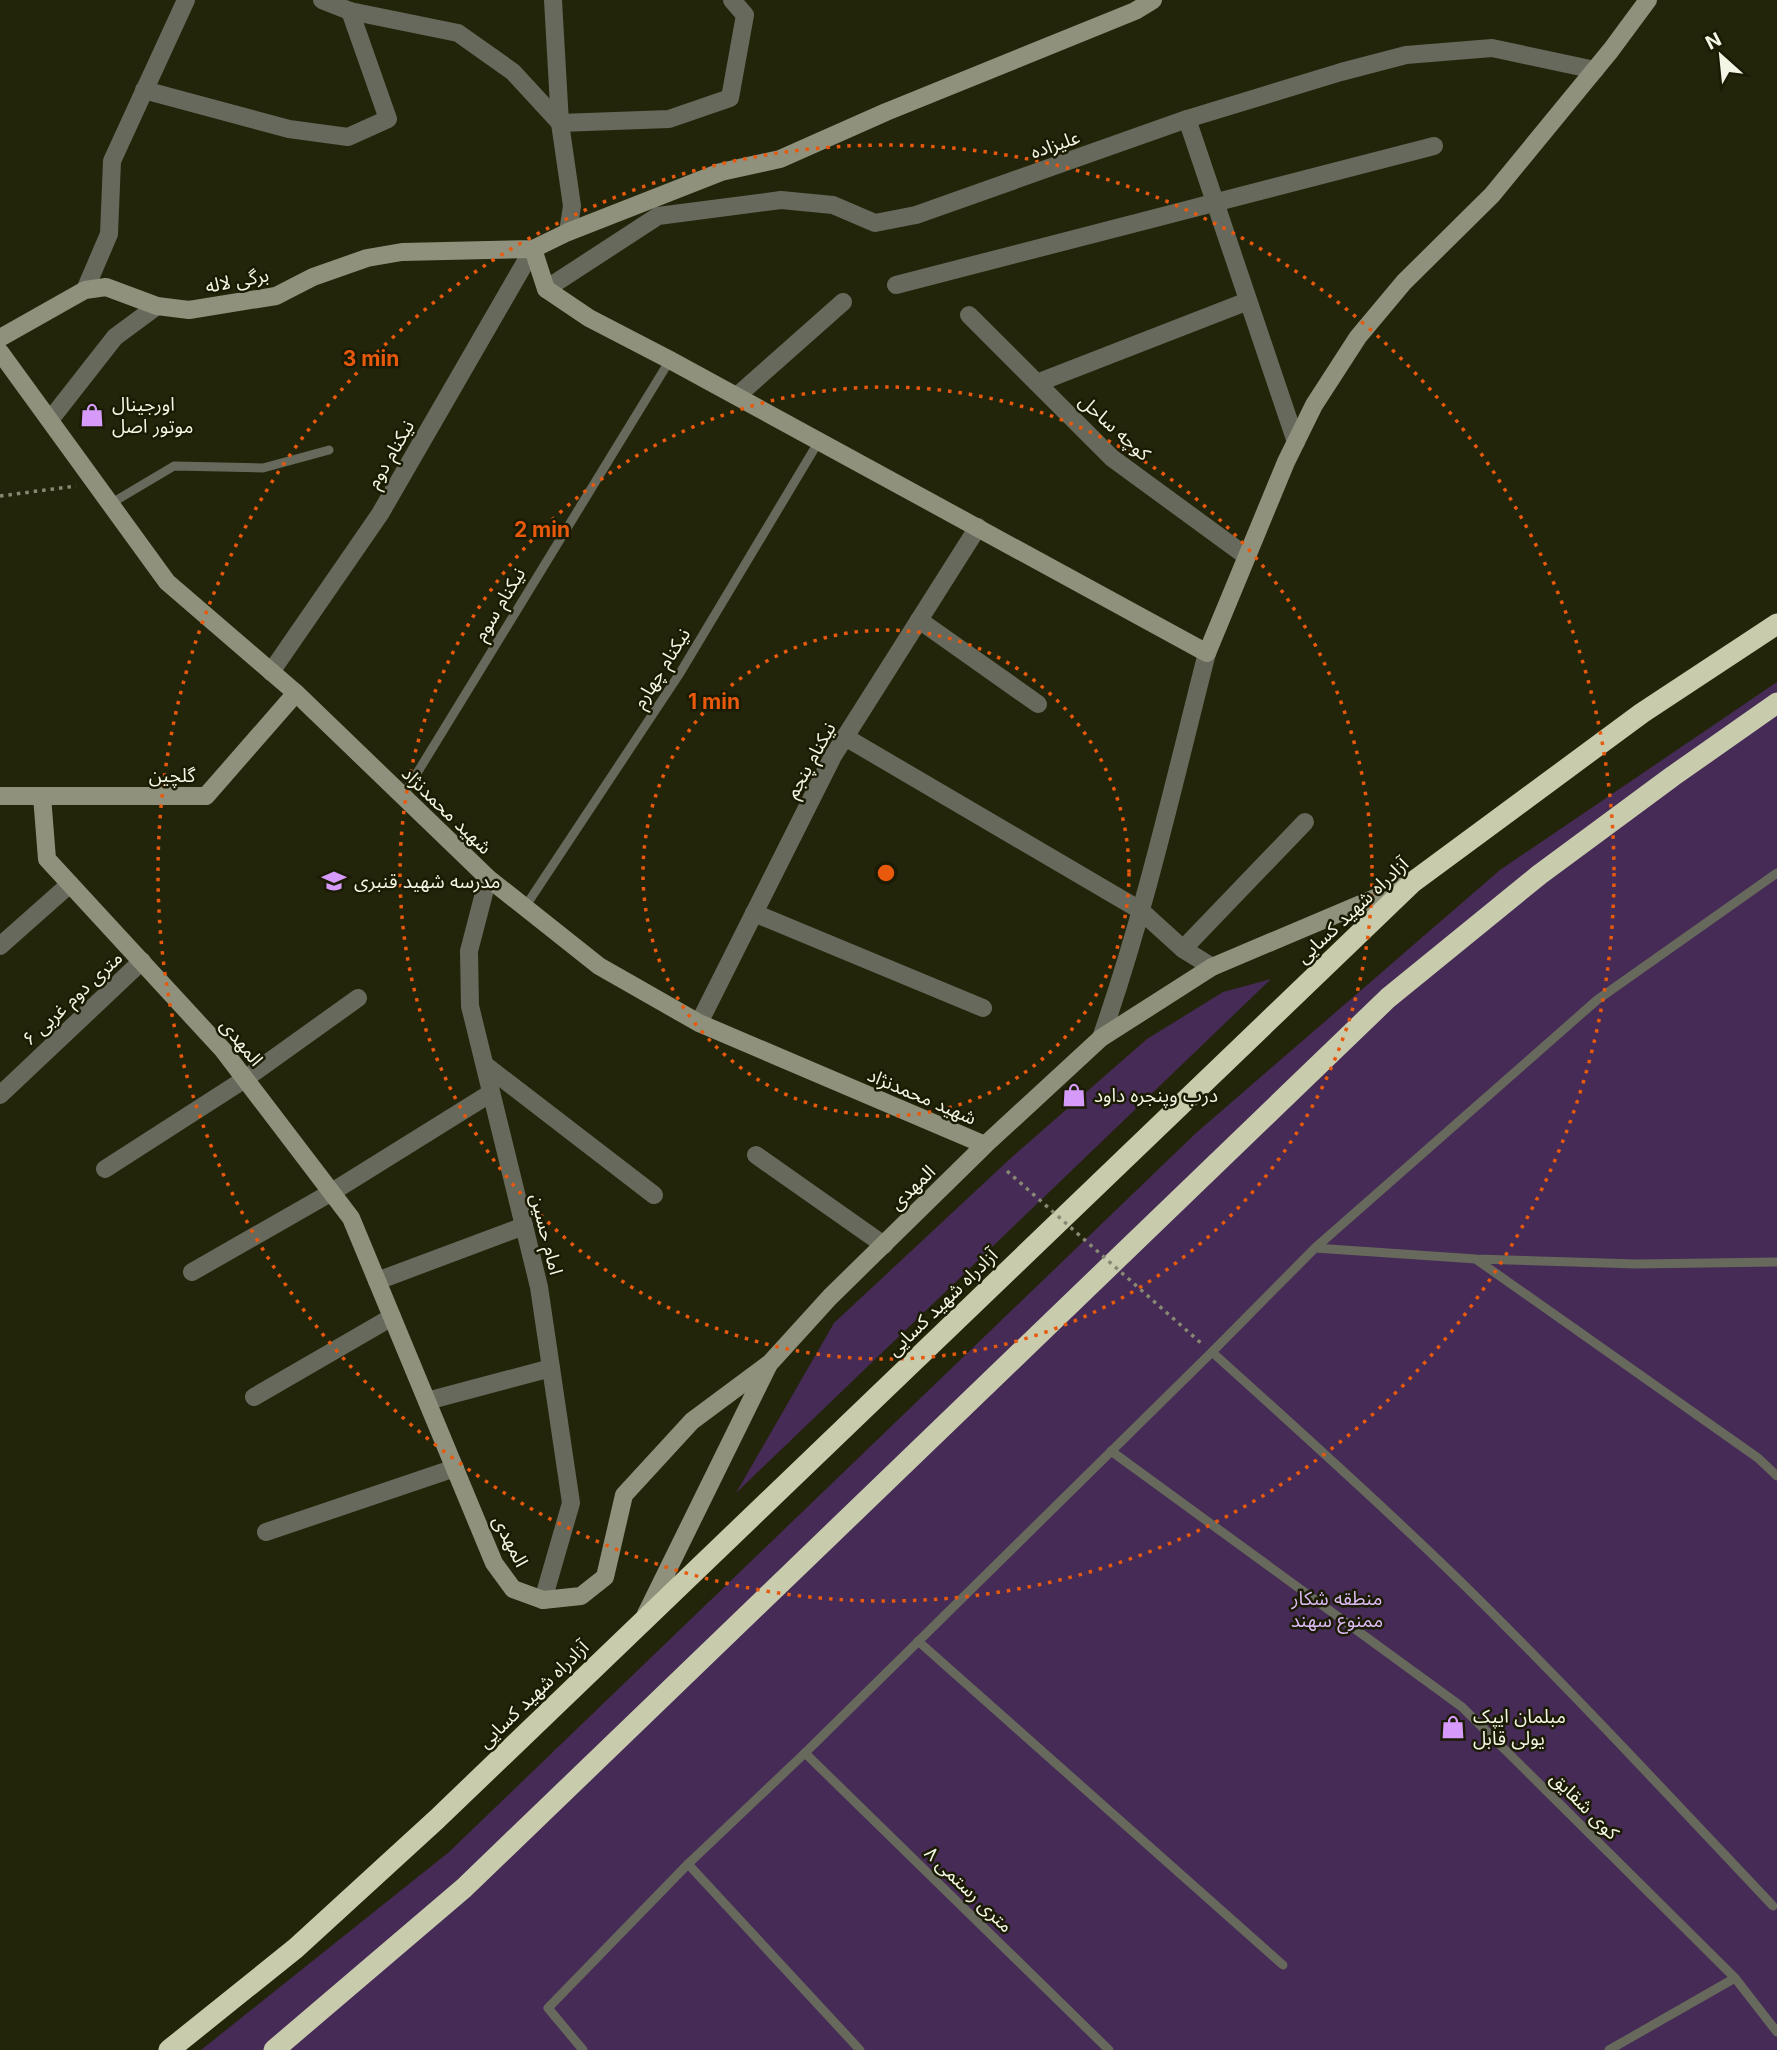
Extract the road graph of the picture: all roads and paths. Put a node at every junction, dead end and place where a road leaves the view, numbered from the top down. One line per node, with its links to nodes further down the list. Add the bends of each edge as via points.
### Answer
1 (186, 0): 9 (street)
2 (322, 0): 7 (street)
3 (553, 0): 11 (street)
4 (732, 0): 11 (street, via 745,15 730,98 669,119)
5 (1153, 0): 14 (street, via 780,159 721,172)
6 (1648, 0): 8 (street)
7 (350, 11): 9 (street, via 388,119 348,137 289,129); 11 (street, via 458,33 513,72)
8 (1595, 70): 10 (street, علیزاده, via 1492,48 1406,55); 30 (street, via 1492,195 1404,282 1358,337)
9 (144, 90): 18 (street, via 112,161 109,234)
10 (1187, 119): 13 (street); 17 (street, علیزاده, via 916,215 875,223 832,205 781,200 658,216)
11 (560, 123): 14 (street, via 572,205)
12 (1434, 146): 13 (street)
13 (1215, 204): 16 (street); 19 (street)
14 (568, 232): 15 (street)
15 (533, 249): 17 (street); 21 (street, برگی لاله, via 402,252 367,258 276,296 189,310); 40 (street, نیکنام دوم, via 380,514)
16 (895, 285)
17 (546, 289): 25 (street, via 589,318)
18 (85, 290): 21 (street, برگی لاله, via 106,288); 23 (street)
19 (1248, 301): 26 (street); 30 (street)
20 (843, 302): 27 (street)
21 (157, 306): 28 (street, via 115,337)
22 (969, 315): 26 (street, کوچه ساحل)
23 (0, 338)
24 (0, 352): 28 (street, شهید محمدنژاد)
25 (670, 359): 27 (street); 47 (lane, نیکنام سوم)
26 (1038, 383): 36 (street, کوچه ساحل, via 1112,458)
27 (737, 396): 29 (street)
28 (50, 420): 32 (street, شهید محمدنژاد)
29 (819, 441): 35 (street); 53 (lane, نیکنام چهارم, via 680,673)
30 (1296, 442): 36 (street)
31 (329, 450): 34 (lane, via 263,468 174,466)
32 (96, 484): 33 (path); 34 (street, شهید محمدنژاد)
33 (0, 496)
34 (110, 504): 40 (street, شهید محمدنژاد, via 167,582)
35 (978, 527): 37 (street, نیکنام پنجم); 39 (street)
36 (1246, 556): 39 (street)
37 (919, 620): 43 (street); 44 (street, نیکنام پنجم)
38 (1777, 624): 51 (highway, آزادراه شهید کسایی, via 1642,713)
39 (1207, 653): 54 (street)
40 (271, 672): 41 (street, شهید محمدنژاد)
41 (296, 693): 46 (street, گلچین, via 206,796); 47 (street, شهید محمدنژاد)
42 (1777, 703): 102 (highway, via 1539,875 1388,998 464,1888)
43 (1038, 704)
44 (845, 737): 54 (street); 55 (street, نیکنام پنجم)
45 (0, 796): 46 (street, گلچین)
46 (42, 796): 52 (street, المهدی, via 47,859)
47 (403, 796): 50 (street, شهید محمدنژاد)
48 (1305, 822): 57 (street)
49 (1777, 873): 76 (lane, via 1597,1000)
50 (488, 878): 53 (street, شهید محمدنژاد); 64 (street, امام حسین, via 469,951 470,1006)
51 (1413, 882): 59 (street, المهدی); 93 (highway, آزادراه شهید کسایی)
52 (70, 884): 56 (street); 58 (street, المهدی)
53 (525, 907): 62 (street, شهید محمدنژاد, via 599,966)
54 (1140, 910): 57 (street); 63 (street)
55 (754, 913): 61 (street); 62 (street, نیکنام پنجم)
56 (0, 946)
57 (1183, 949): 59 (street)
58 (142, 961): 65 (street, المهدی); 67 (street, ۶ متری دوم غربی)
59 (1212, 967): 63 (street, المهدی)
60 (358, 998): 65 (street)
61 (983, 1008)
62 (699, 1023): 68 (street, شهید محمدنژاد)
63 (1101, 1038): 68 (street, المهدی)
64 (485, 1065): 66 (street, امام حسین); 73 (street)
65 (246, 1079): 70 (street); 72 (street, المهدی)
66 (491, 1093): 72 (street); 74 (street, امام حسین)
67 (0, 1094)
68 (985, 1145): 75 (street, المهدی)
69 (756, 1155): 75 (street)
70 (105, 1169)
71 (1007, 1171): 82 (path, bridge)
72 (332, 1192): 79 (street); 80 (street, المهدی, via 351,1217)
73 (654, 1195)
74 (524, 1226): 80 (street); 85 (street, امام حسین)
75 (884, 1245): 84 (street, المهدی)
76 (1315, 1248): 77 (lane); 83 (lane)
77 (1476, 1259): 78 (lane); 90 (lane)
78 (1777, 1262)
79 (192, 1272)
80 (377, 1281): 81 (street, المهدی)
81 (392, 1317): 86 (street); 87 (street, المهدی)
82 (1202, 1344)
83 (1212, 1352): 88 (lane); 97 (lane, via 1463,1584)
84 (770, 1363): 92 (street, المهدی, via 692,1421 624,1495 605,1577 581,1596); 93 (street)
85 (551, 1368): 87 (street); 92 (street, امام حسین, via 571,1503)
86 (254, 1397)
87 (427, 1401): 89 (street, المهدی)
88 (1111, 1451): 94 (lane); 99 (lane, کوی شقایق, via 1462,1707)
89 (455, 1468): 91 (street); 92 (street, المهدی, via 494,1563 513,1589)
90 (1777, 1476)
91 (266, 1532)
92 (543, 1600)
93 (642, 1621): 101 (highway, آزادراه شهید کسایی, via 296,1948)
94 (918, 1641): 95 (lane); 98 (lane)
95 (805, 1753): 96 (lane); 105 (lane, ۸ متری رستمی)
96 (688, 1864): 103 (lane, via 548,2008); 104 (lane)
97 (1773, 1906)
98 (1283, 1965)
99 (1735, 1978): 100 (lane, کوی شقایق); 106 (lane)
100 (1777, 2032)
101 (169, 2050)
102 (274, 2050)
103 (583, 2050)
104 (860, 2050)
105 (1109, 2050)
106 (1609, 2050)

